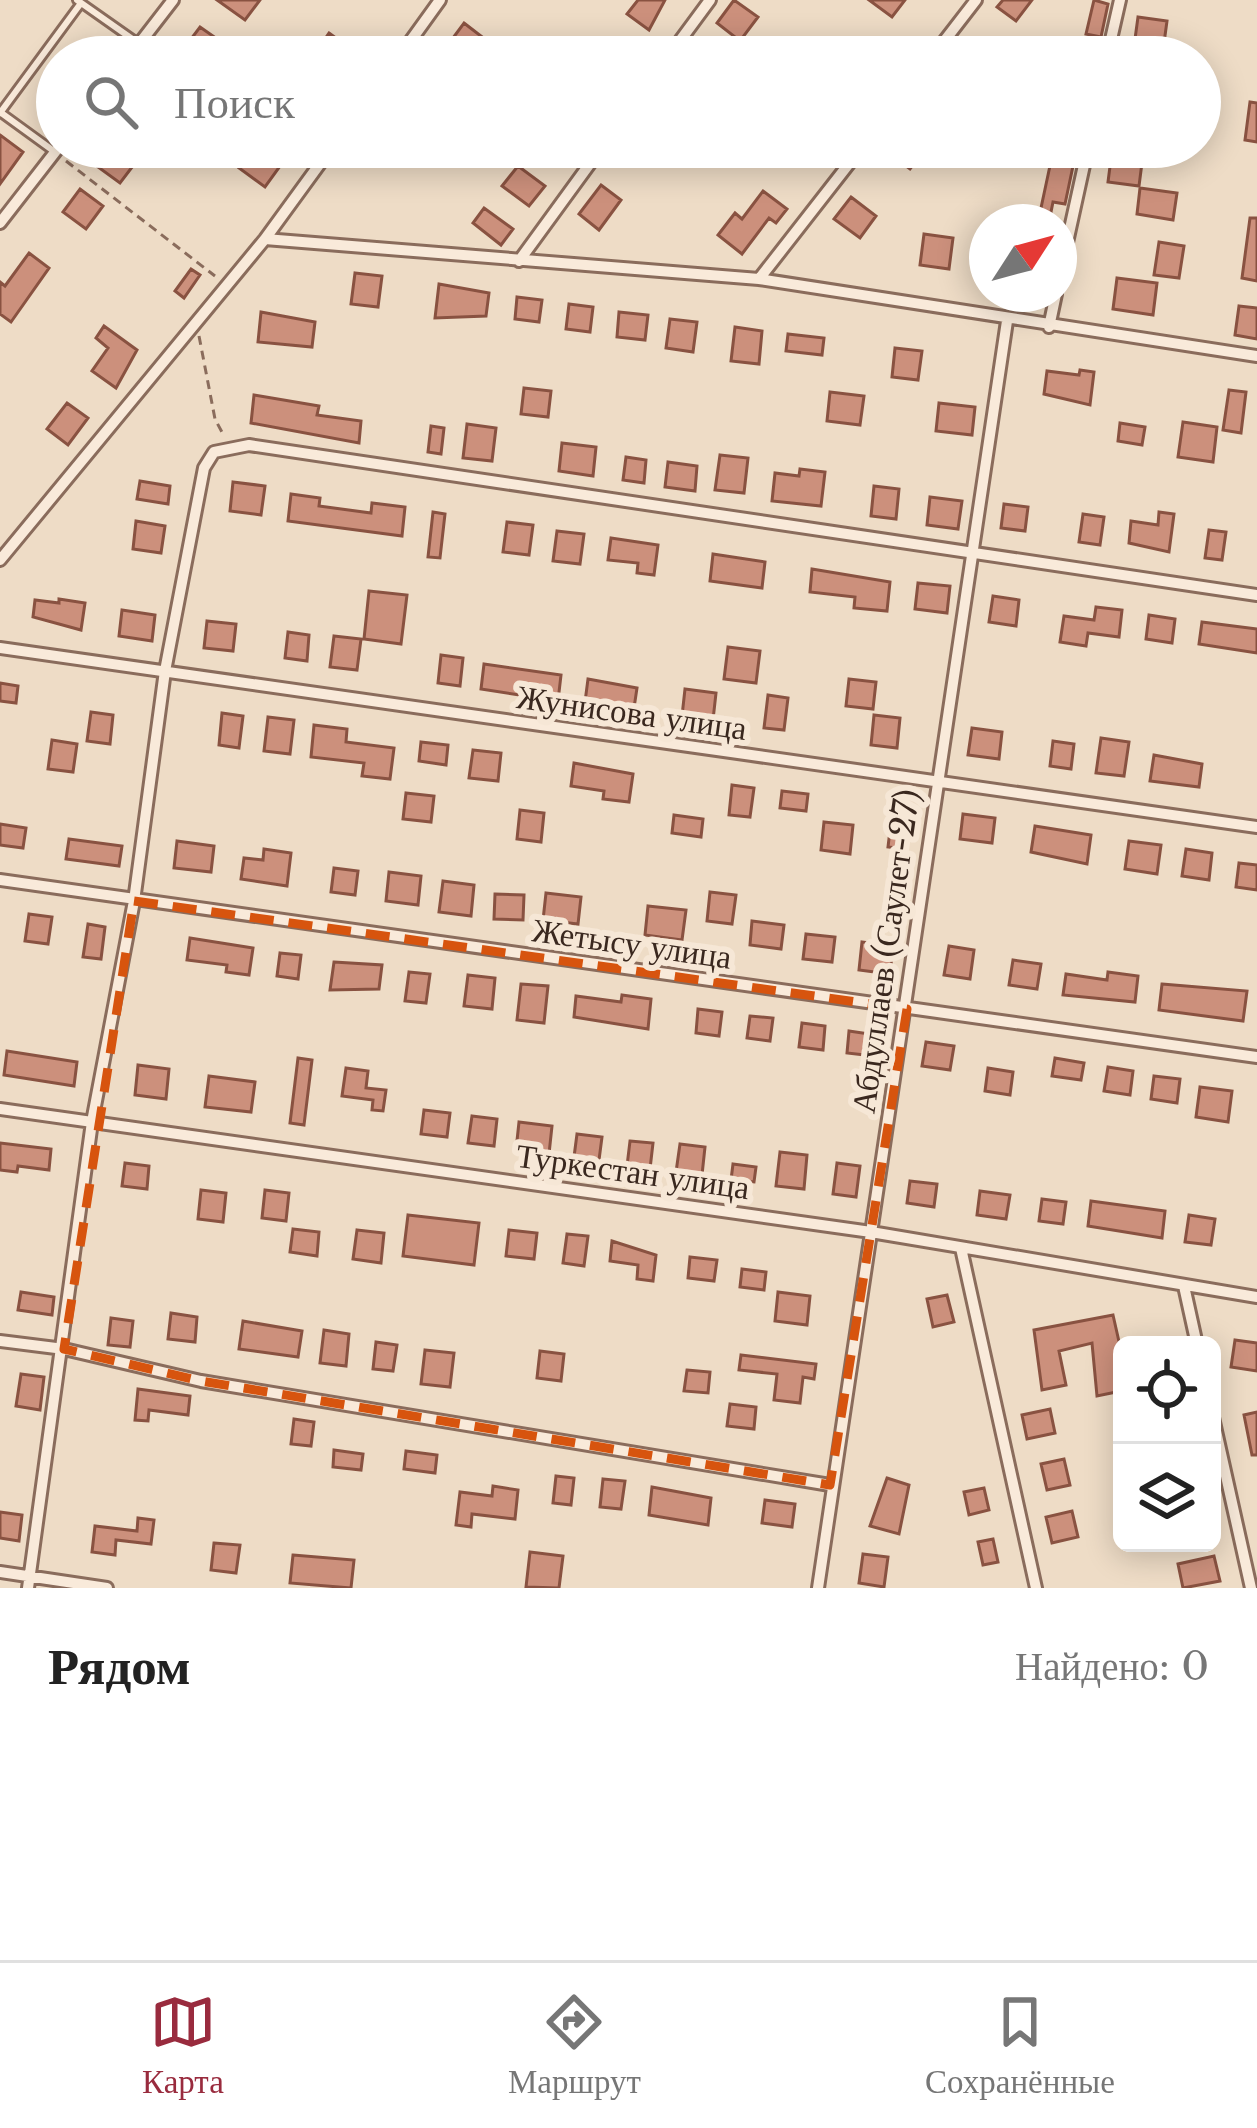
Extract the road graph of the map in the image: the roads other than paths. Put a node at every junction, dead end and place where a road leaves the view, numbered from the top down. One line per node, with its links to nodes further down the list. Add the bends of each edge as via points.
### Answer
1 (173, 0): 9 (street)
2 (440, 0): 10 (street)
3 (710, 0): 11 (street)
4 (976, 0): 12 (street)
5 (1120, 0): 13 (street)
6 (79, 1): 7 (lane); 8 (lane)
7 (54, 36)
8 (128, 36)
9 (145, 36)
10 (413, 36)
11 (683, 36)
12 (948, 36)
13 (1112, 36)
14 (36, 61): 15 (lane)
15 (0, 112): 16 (lane)
16 (36, 136)
17 (43, 168): 23 (street)
18 (317, 168): 24 (street)
19 (587, 168): 25 (street)
20 (846, 168): 26 (street)
21 (1083, 168): 22 (street)
22 (1075, 204)
23 (0, 223)
24 (265, 239): 25 (street); 32 (street)
25 (519, 261): 26 (street)
26 (759, 279): 28 (street)
27 (1052, 312): 29 (street)
28 (1007, 321): 29 (street); 31 (street, Абдуллаев (Саулет-27))
29 (1048, 327): 30 (street)
30 (1257, 356)
31 (970, 555): 33 (street); 35 (street, via 229,446 204,468); 36 (street, Абдуллаев (Саулет-27))
32 (0, 560)
33 (1257, 595)
34 (0, 648): 35 (street, Жунисова улица)
35 (165, 671): 36 (street, Жунисова улица); 39 (street)
36 (936, 783): 37 (street, Жунисова улица); 40 (street, Абдуллаев (Саулет-27))
37 (1257, 827)
38 (0, 880): 39 (street, Жетысу улица)
39 (134, 901): 40 (street, Жетысу улица); 43 (street)
40 (907, 1009): 41 (street, Жетысу улица); 44 (street, Абдуллаев (Саулет-27))
41 (1257, 1057)
42 (0, 1109): 43 (street, Туркестан улица)
43 (92, 1122): 44 (street, Туркестан улица); 50 (street)
44 (871, 1232): 45 (street, Туркестан улица); 52 (street, Абдуллаев (Саулет-27))
45 (961, 1248): 46 (street, Туркестан улица); 57 (street)
46 (1184, 1286): 47 (street, Туркестан улица); 48 (street)
47 (1257, 1297)
48 (1195, 1336)
49 (0, 1341): 50 (street)
50 (64, 1349): 52 (street, via 201,1381); 54 (street)
51 (1219, 1444): 58 (street)
52 (830, 1485): 56 (street, Абдуллаев (Саулет-27))
53 (0, 1572): 54 (street)
54 (29, 1582): 55 (street)
55 (107, 1588)
56 (818, 1588)
57 (1036, 1588)
58 (1251, 1588)

